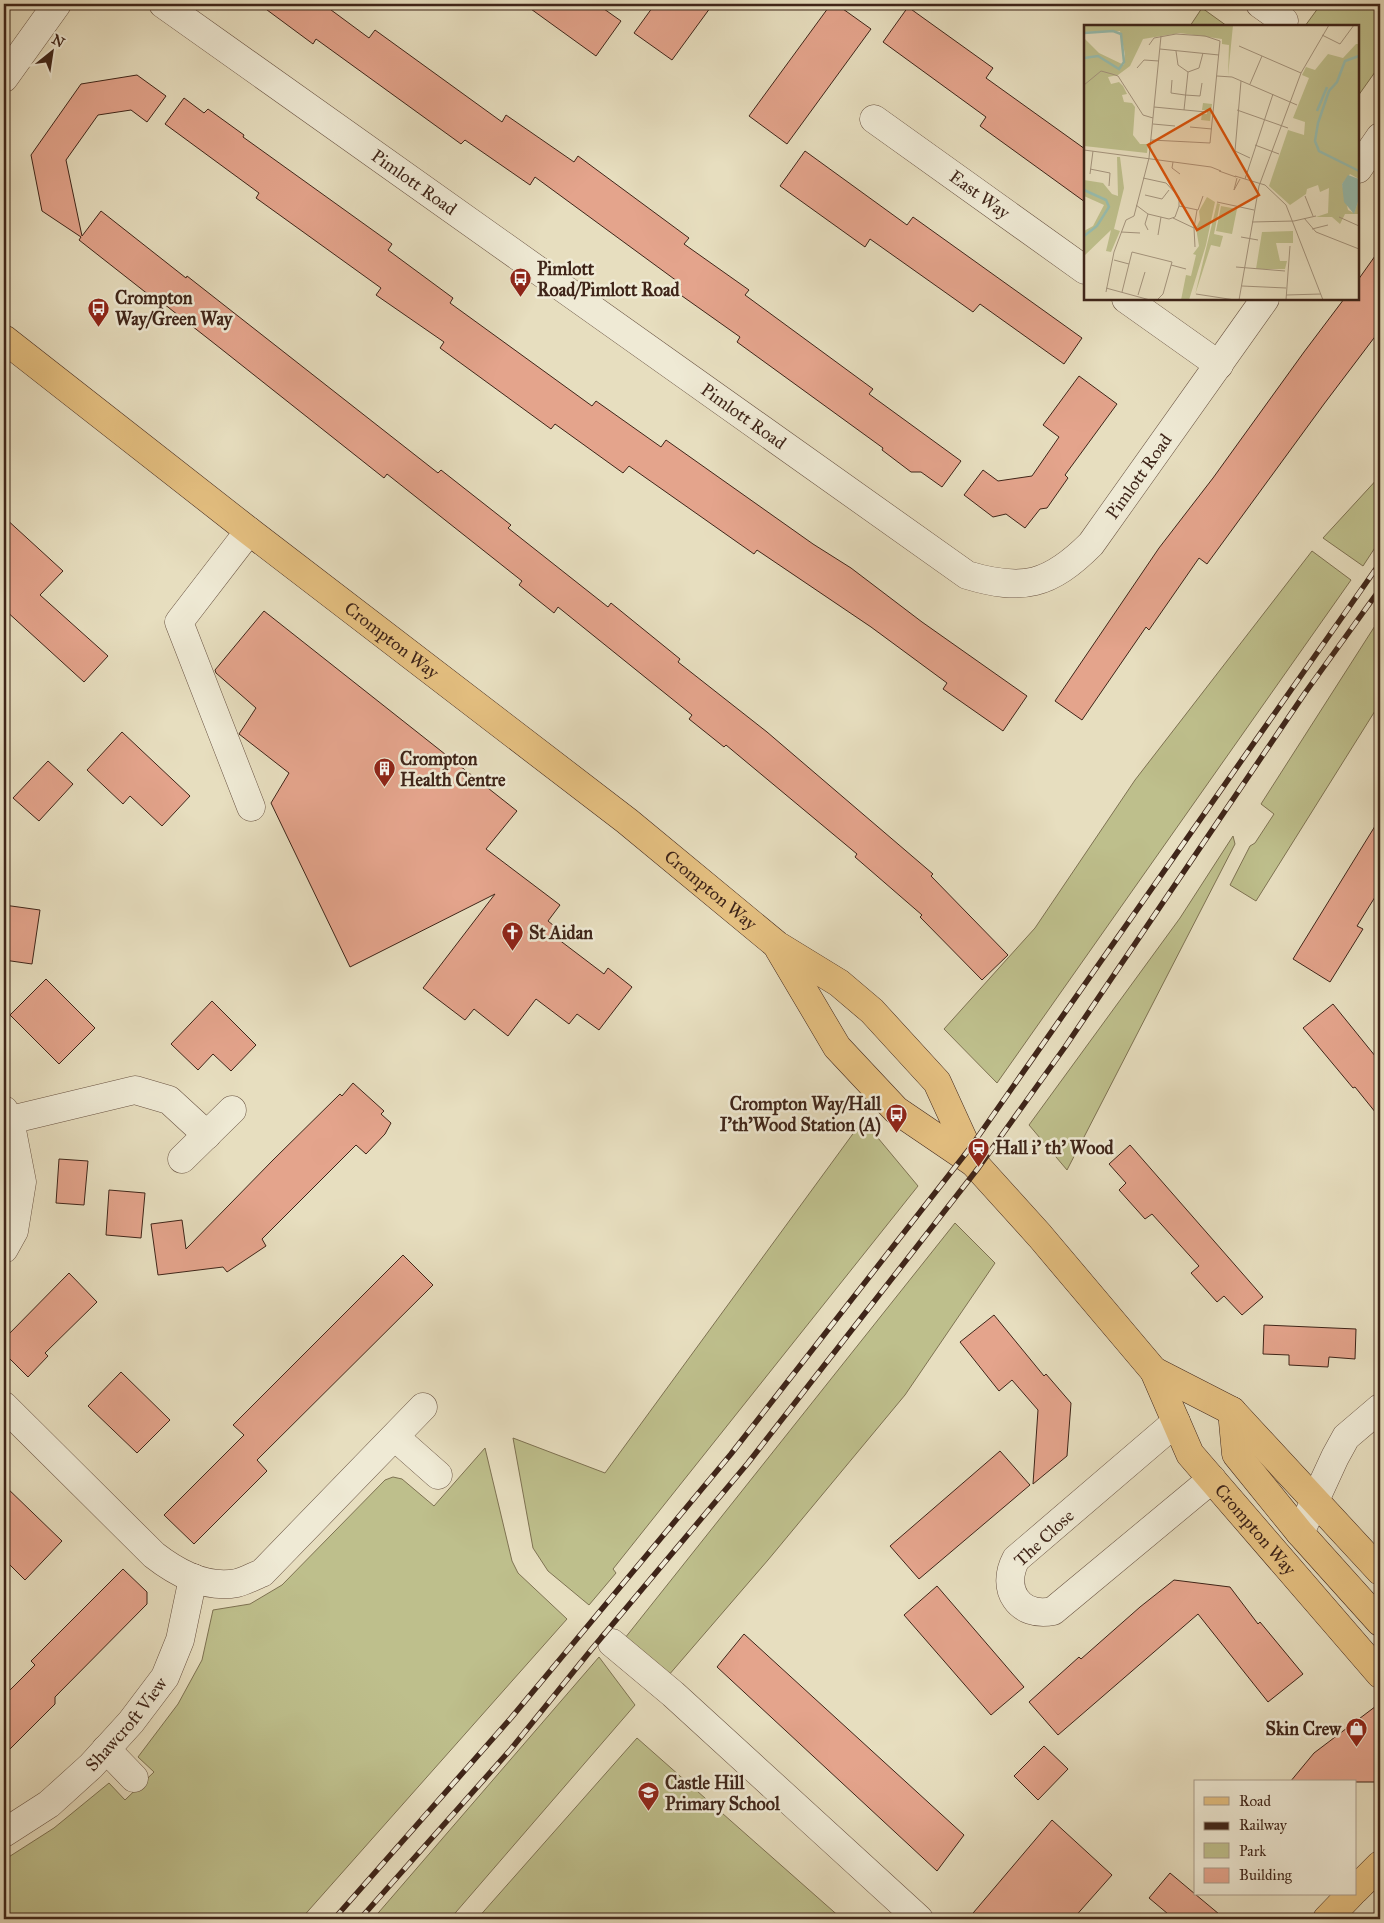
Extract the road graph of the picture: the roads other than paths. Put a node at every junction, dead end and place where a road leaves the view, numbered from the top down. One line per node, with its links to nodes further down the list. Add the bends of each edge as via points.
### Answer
1 (57, 4): 5 (street)
2 (163, 4): 13 (street, Pimlott Road, via 967,574 991,582 1019,584 1049,578 1072,563 1091,544)
3 (1260, 4): 4 (street)
4 (1284, 21)
5 (4, 78)
6 (874, 119): 9 (street, East Way)
7 (1380, 137): 8 (street)
8 (1359, 168)
9 (1084, 269)
10 (1127, 300): 13 (street)
11 (1265, 300): 13 (street, Pimlott Road)
12 (4, 339): 14 (main road, Crompton Way)
13 (1219, 365)
14 (249, 531): 15 (street, via 178,622); 16 (main road, Crompton Way, via 627,821)
15 (251, 807)
16 (777, 945): 21 (main road, Crompton Way, via 837,1047 896,1110); 21 (main road, Crompton Way, via 839,982 872,1011 937,1082)
17 (232, 1110): 19 (street)
18 (7, 1115): 19 (street, via 135,1090 169,1100); 22 (street, via 22,1182 14,1231)
19 (207, 1134): 20 (street)
20 (182, 1159)
21 (974, 1164): 23 (main road, Crompton Way, via 1040,1236)
22 (4, 1249)
23 (1154, 1371): 27 (main road, Crompton Way); 28 (main road, Crompton Way)
24 (4, 1406): 35 (street, via 154,1555 173,1570)
25 (423, 1407): 29 (street)
26 (1380, 1408): 32 (street, via 1346,1437)
27 (1232, 1411): 32 (main road, Crompton Way); 33 (main road, via 1236,1454)
28 (1176, 1422): 31 (main road, Crompton Way, via 1190,1454); 31 (street, The Close, via 1016,1559 1009,1578 1010,1590 1016,1600 1036,1612 1053,1611)
29 (395, 1437): 30 (street); 35 (street, via 262,1573 238,1583 216,1585)
30 (438, 1475)
31 (1212, 1479): 38 (main road, Crompton Way)
32 (1316, 1500): 33 (street); 34 (main road, Crompton Way)
33 (1300, 1533): 36 (main road)
34 (1380, 1571)
35 (193, 1578): 39 (street, Shawcroft View, via 180,1640 165,1677)
36 (1380, 1622)
37 (612, 1642): 45 (street)
38 (1380, 1674)
39 (106, 1749): 40 (street); 41 (street, Shawcroft View, via 49,1804)
40 (134, 1778)
41 (4, 1833)
42 (1380, 1865): 43 (main road)
43 (1356, 1889)
44 (1349, 1896): 46 (main road)
45 (919, 1919)
46 (1326, 1919)

